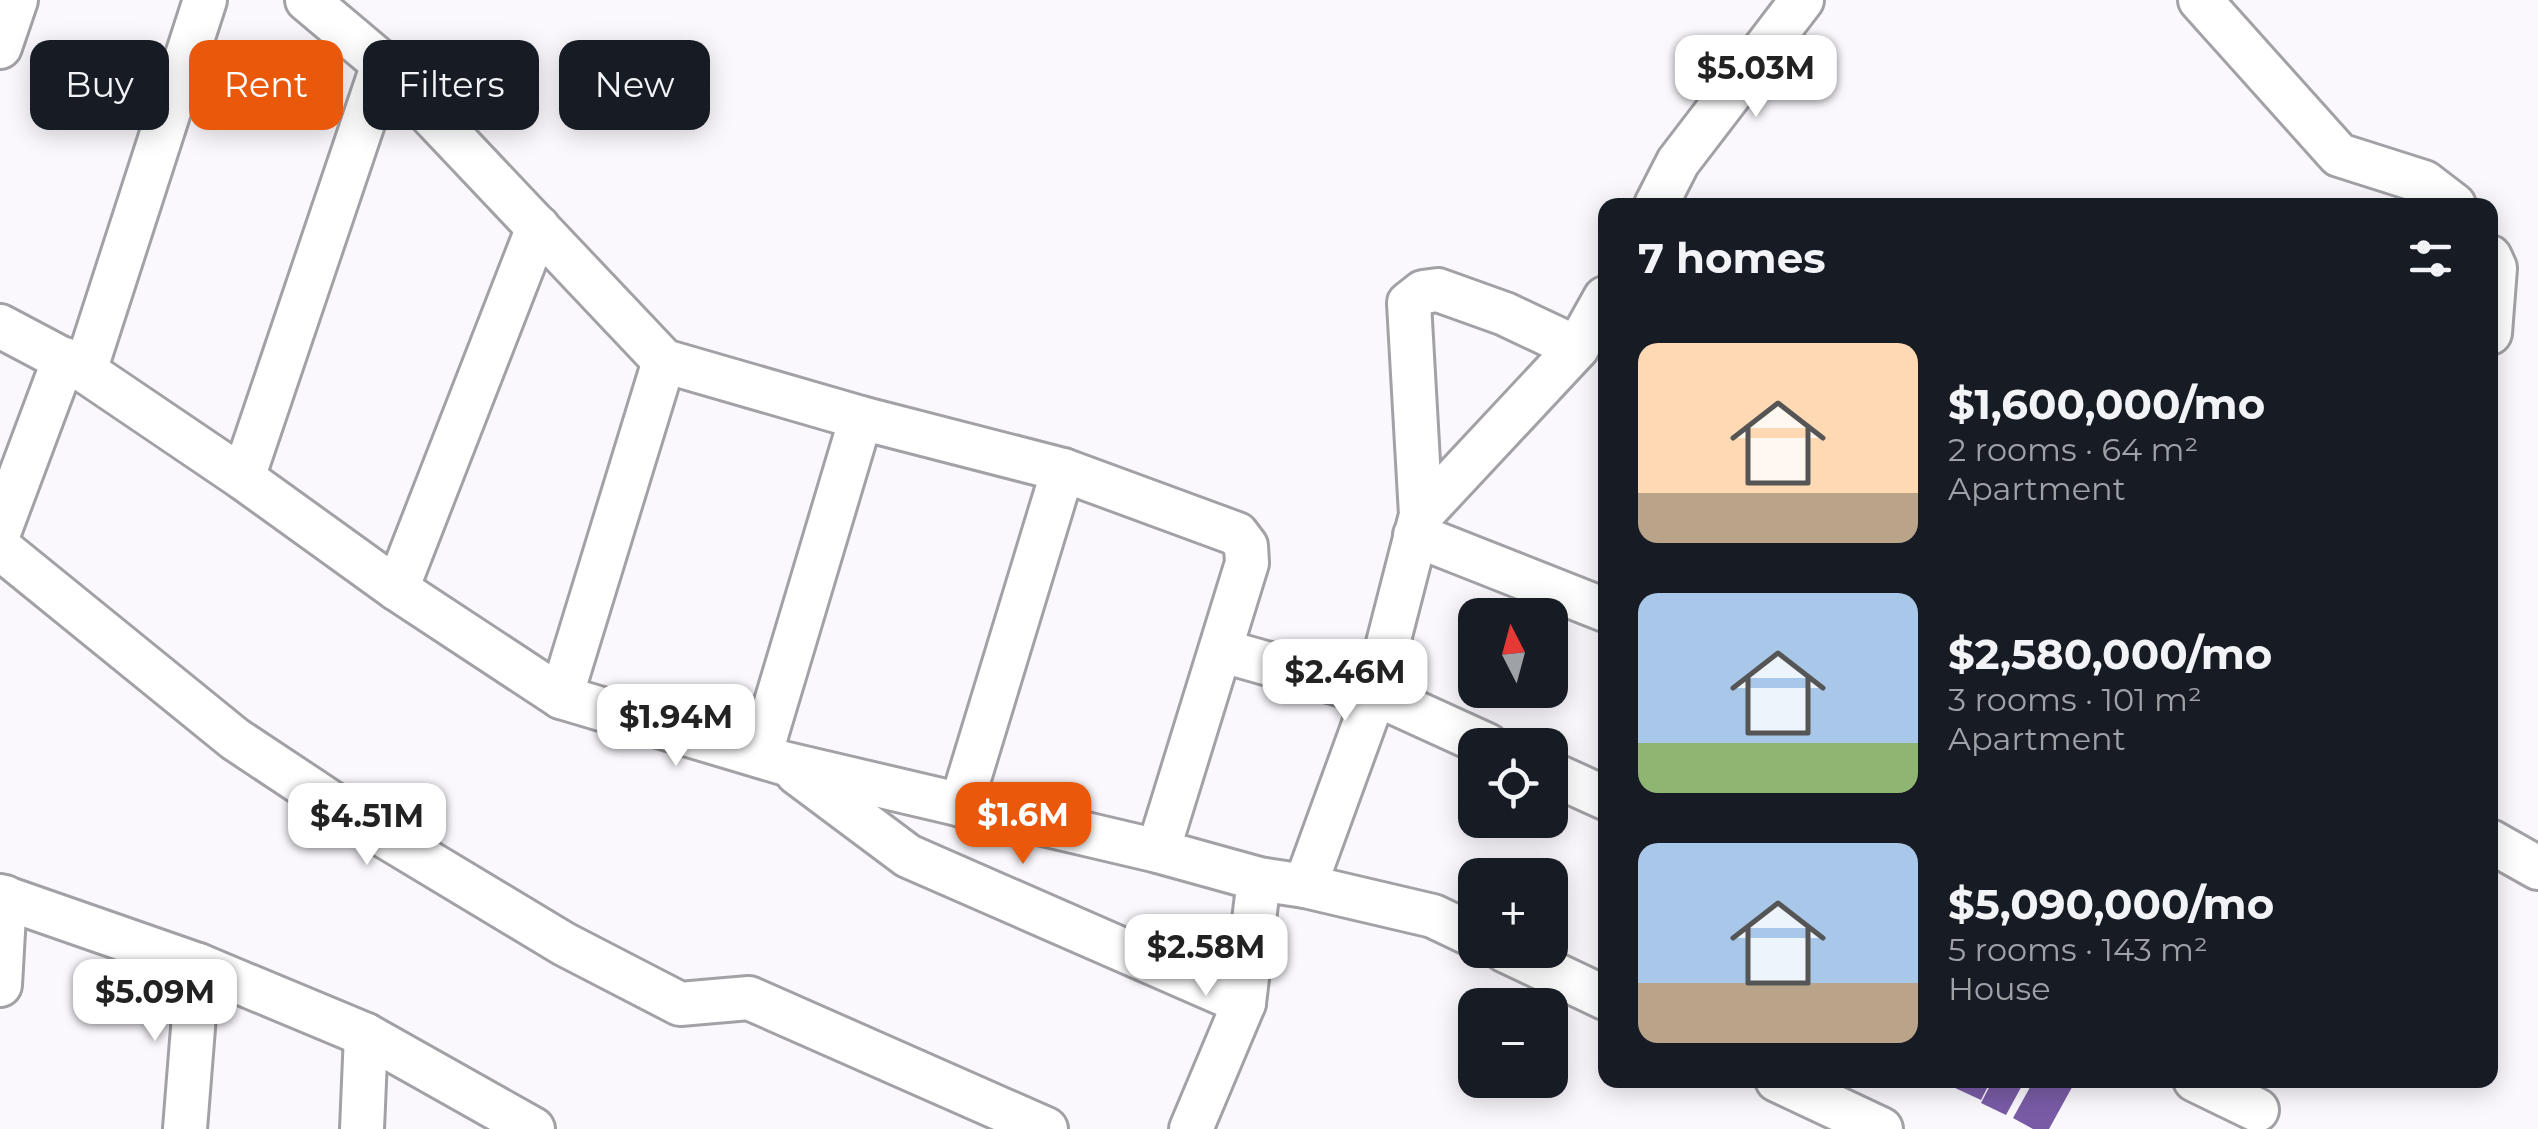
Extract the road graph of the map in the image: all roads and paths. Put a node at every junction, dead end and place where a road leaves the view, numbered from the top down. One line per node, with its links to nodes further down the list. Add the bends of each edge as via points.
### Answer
1 (16, 0): 7 (street)
2 (206, 0): 17 (street)
3 (308, 0): 6 (street)
4 (1802, 0): 10 (street, via 1678,162)
5 (2200, 0): 11 (street, via 2340,155 2424,182)
6 (363, 47)
7 (0, 48)
8 (363, 123): 20 (street)
9 (446, 130): 12 (street)
10 (1660, 198)
11 (2445, 198)
12 (538, 227): 16 (street); 24 (street)
13 (1598, 310): 15 (street)
14 (0, 326): 17 (street)
15 (1577, 348): 21 (street); 21 (street, via 1438,290 1409,303)
16 (664, 362): 18 (street); 28 (street)
17 (74, 365): 20 (street); 22 (street)
18 (861, 418): 19 (street); 30 (street)
19 (1063, 470): 26 (street, via 1237,534 1247,563); 33 (street)
20 (243, 478): 24 (street)
21 (1418, 525): 25 (street); 27 (street)
22 (0, 530)
23 (0, 548): 53 (street, via 234,739 564,944 680,1004 750,998)
24 (397, 590): 28 (street)
25 (1598, 607)
26 (1223, 650): 27 (street); 35 (street)
27 (1375, 694): 29 (street); 38 (street)
28 (561, 697): 30 (street)
29 (1458, 732)
30 (771, 759): 33 (street); 45 (street, via 908,856)
31 (1568, 782): 32 (street)
32 (1598, 795)
33 (961, 805): 35 (street)
34 (2498, 846): 36 (street)
35 (1158, 851): 37 (street)
36 (2538, 868)
37 (1259, 879): 38 (street); 45 (street)
38 (1306, 886): 40 (street)
39 (3, 896): 41 (street); 43 (street)
40 (1458, 928)
41 (198, 965): 46 (street); 50 (street)
42 (1542, 968): 44 (street)
43 (0, 985)
44 (1598, 995)
45 (1244, 1003): 54 (street)
46 (366, 1035): 51 (street); 52 (street)
47 (1795, 1088): 55 (street)
48 (2215, 1088): 49 (street)
49 (2259, 1106)
50 (185, 1129)
51 (362, 1129)
52 (533, 1129)
53 (1046, 1129)
54 (1191, 1129)
55 (1881, 1129)

